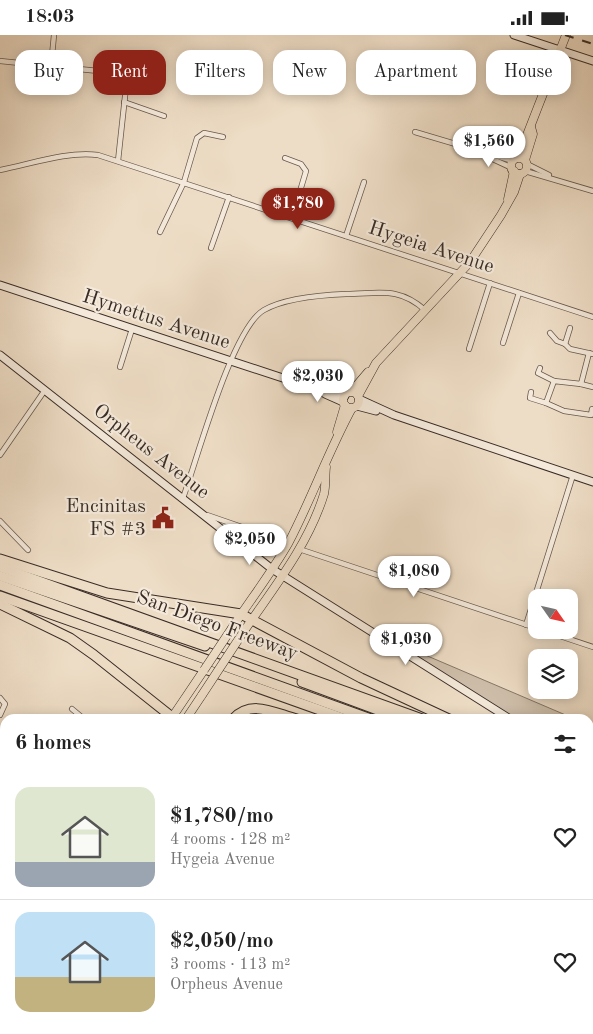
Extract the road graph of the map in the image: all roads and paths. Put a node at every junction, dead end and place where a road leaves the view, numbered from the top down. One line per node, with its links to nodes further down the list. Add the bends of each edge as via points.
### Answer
1 (54, 35): 4 (street)
2 (514, 35): 5 (street)
3 (566, 35): 5 (main road)
4 (53, 50)
5 (560, 50)
6 (571, 54): 8 (street)
7 (0, 61): 9 (street)
8 (593, 61)
9 (15, 62)
10 (83, 69): 12 (street, via 124,75 127,78)
11 (543, 95): 18 (main road, via 531,127 533,134)
12 (124, 103): 13 (street); 17 (street)
13 (164, 116)
14 (415, 132): 18 (street)
15 (223, 137): 20 (street, via 201,133)
16 (285, 158): 24 (street, via 301,163 306,171)
17 (118, 161): 19 (street, Hygeia Avenue, via 85,153); 20 (street, Hygeia Avenue)
18 (519, 166): 22 (street); 28 (main road, via 514,192 487,238)
19 (0, 170)
20 (184, 182): 23 (street, Hygeia Avenue); 25 (street)
21 (364, 182): 26 (street)
22 (593, 191)
23 (229, 197): 24 (street, Hygeia Avenue); 27 (street)
24 (292, 218): 26 (street, Hygeia Avenue)
25 (160, 232)
26 (346, 236): 28 (street, Hygeia Avenue)
27 (211, 248)
28 (460, 273): 29 (street, Hygeia Avenue); 32 (main road)
29 (490, 283): 31 (street, Hygeia Avenue); 39 (street)
30 (0, 285): 35 (street, Hymettus Avenue)
31 (519, 293): 33 (street, Hygeia Avenue); 37 (street)
32 (425, 310): 42 (street, via 404,295 390,293 320,295 274,306 263,310 252,320); 50 (main road, via 371,369)
33 (593, 317)
34 (570, 328): 38 (street)
35 (132, 329): 42 (street, Hymettus Avenue); 43 (street)
36 (550, 333): 38 (street)
37 (502, 343)
38 (565, 344): 40 (street, via 570,349)
39 (469, 349)
40 (591, 354): 46 (street)
41 (0, 355): 48 (street, Orpheus Avenue)
42 (230, 361): 50 (street, Hymettus Avenue); 57 (street)
43 (120, 367)
44 (540, 368): 45 (street, via 538,373)
45 (554, 381): 46 (street); 51 (street)
46 (581, 383): 47 (street)
47 (593, 387)
48 (45, 390): 53 (street); 57 (street, Orpheus Avenue)
49 (531, 392): 51 (street, via 530,398)
50 (351, 401): 54 (main road); 55 (street, Hymettus Avenue)
51 (546, 403): 52 (street, via 564,411 591,415)
52 (592, 409)
53 (0, 455)
54 (326, 465): 61 (main road, via 324,492); 65 (main road)
55 (573, 475): 56 (street, Hymettus Avenue); 73 (street)
56 (593, 482)
57 (184, 498): 58 (street, Orpheus Avenue)
58 (203, 514): 60 (street, via 262,535); 65 (street, Orpheus Avenue)
59 (0, 521): 62 (street)
60 (270, 543)
61 (298, 549): 67 (main road); 73 (street)
62 (28, 550)
63 (0, 559): 71 (highway, via 107,593)
64 (0, 567): 88 (highway, San Diego Freeway)
65 (272, 569): 67 (street, Orpheus Avenue); 71 (main road)
66 (0, 576): 87 (highway)
67 (282, 576): 72 (main road); 90 (street, Orpheus Avenue)
68 (0, 585): 86 (highway)
69 (0, 596): 85 (highway)
70 (0, 604): 80 (highway, via 70,638)
71 (241, 614): 72 (highway); 81 (main road, bridge)
72 (252, 620): 82 (main road, bridge); 89 (highway, via 361,678)
73 (526, 625)
74 (569, 639): 75 (street)
75 (593, 647)
76 (0, 698): 78 (street, via 5,704)
77 (72, 709): 79 (street)
78 (0, 714)
79 (78, 714)
80 (168, 714)
81 (176, 714)
82 (189, 714)
83 (242, 714): 84 (highway, via 253,707)
84 (279, 714)
85 (331, 714)
86 (357, 714)
87 (388, 714)
88 (408, 714)
89 (438, 714)
90 (502, 714)

